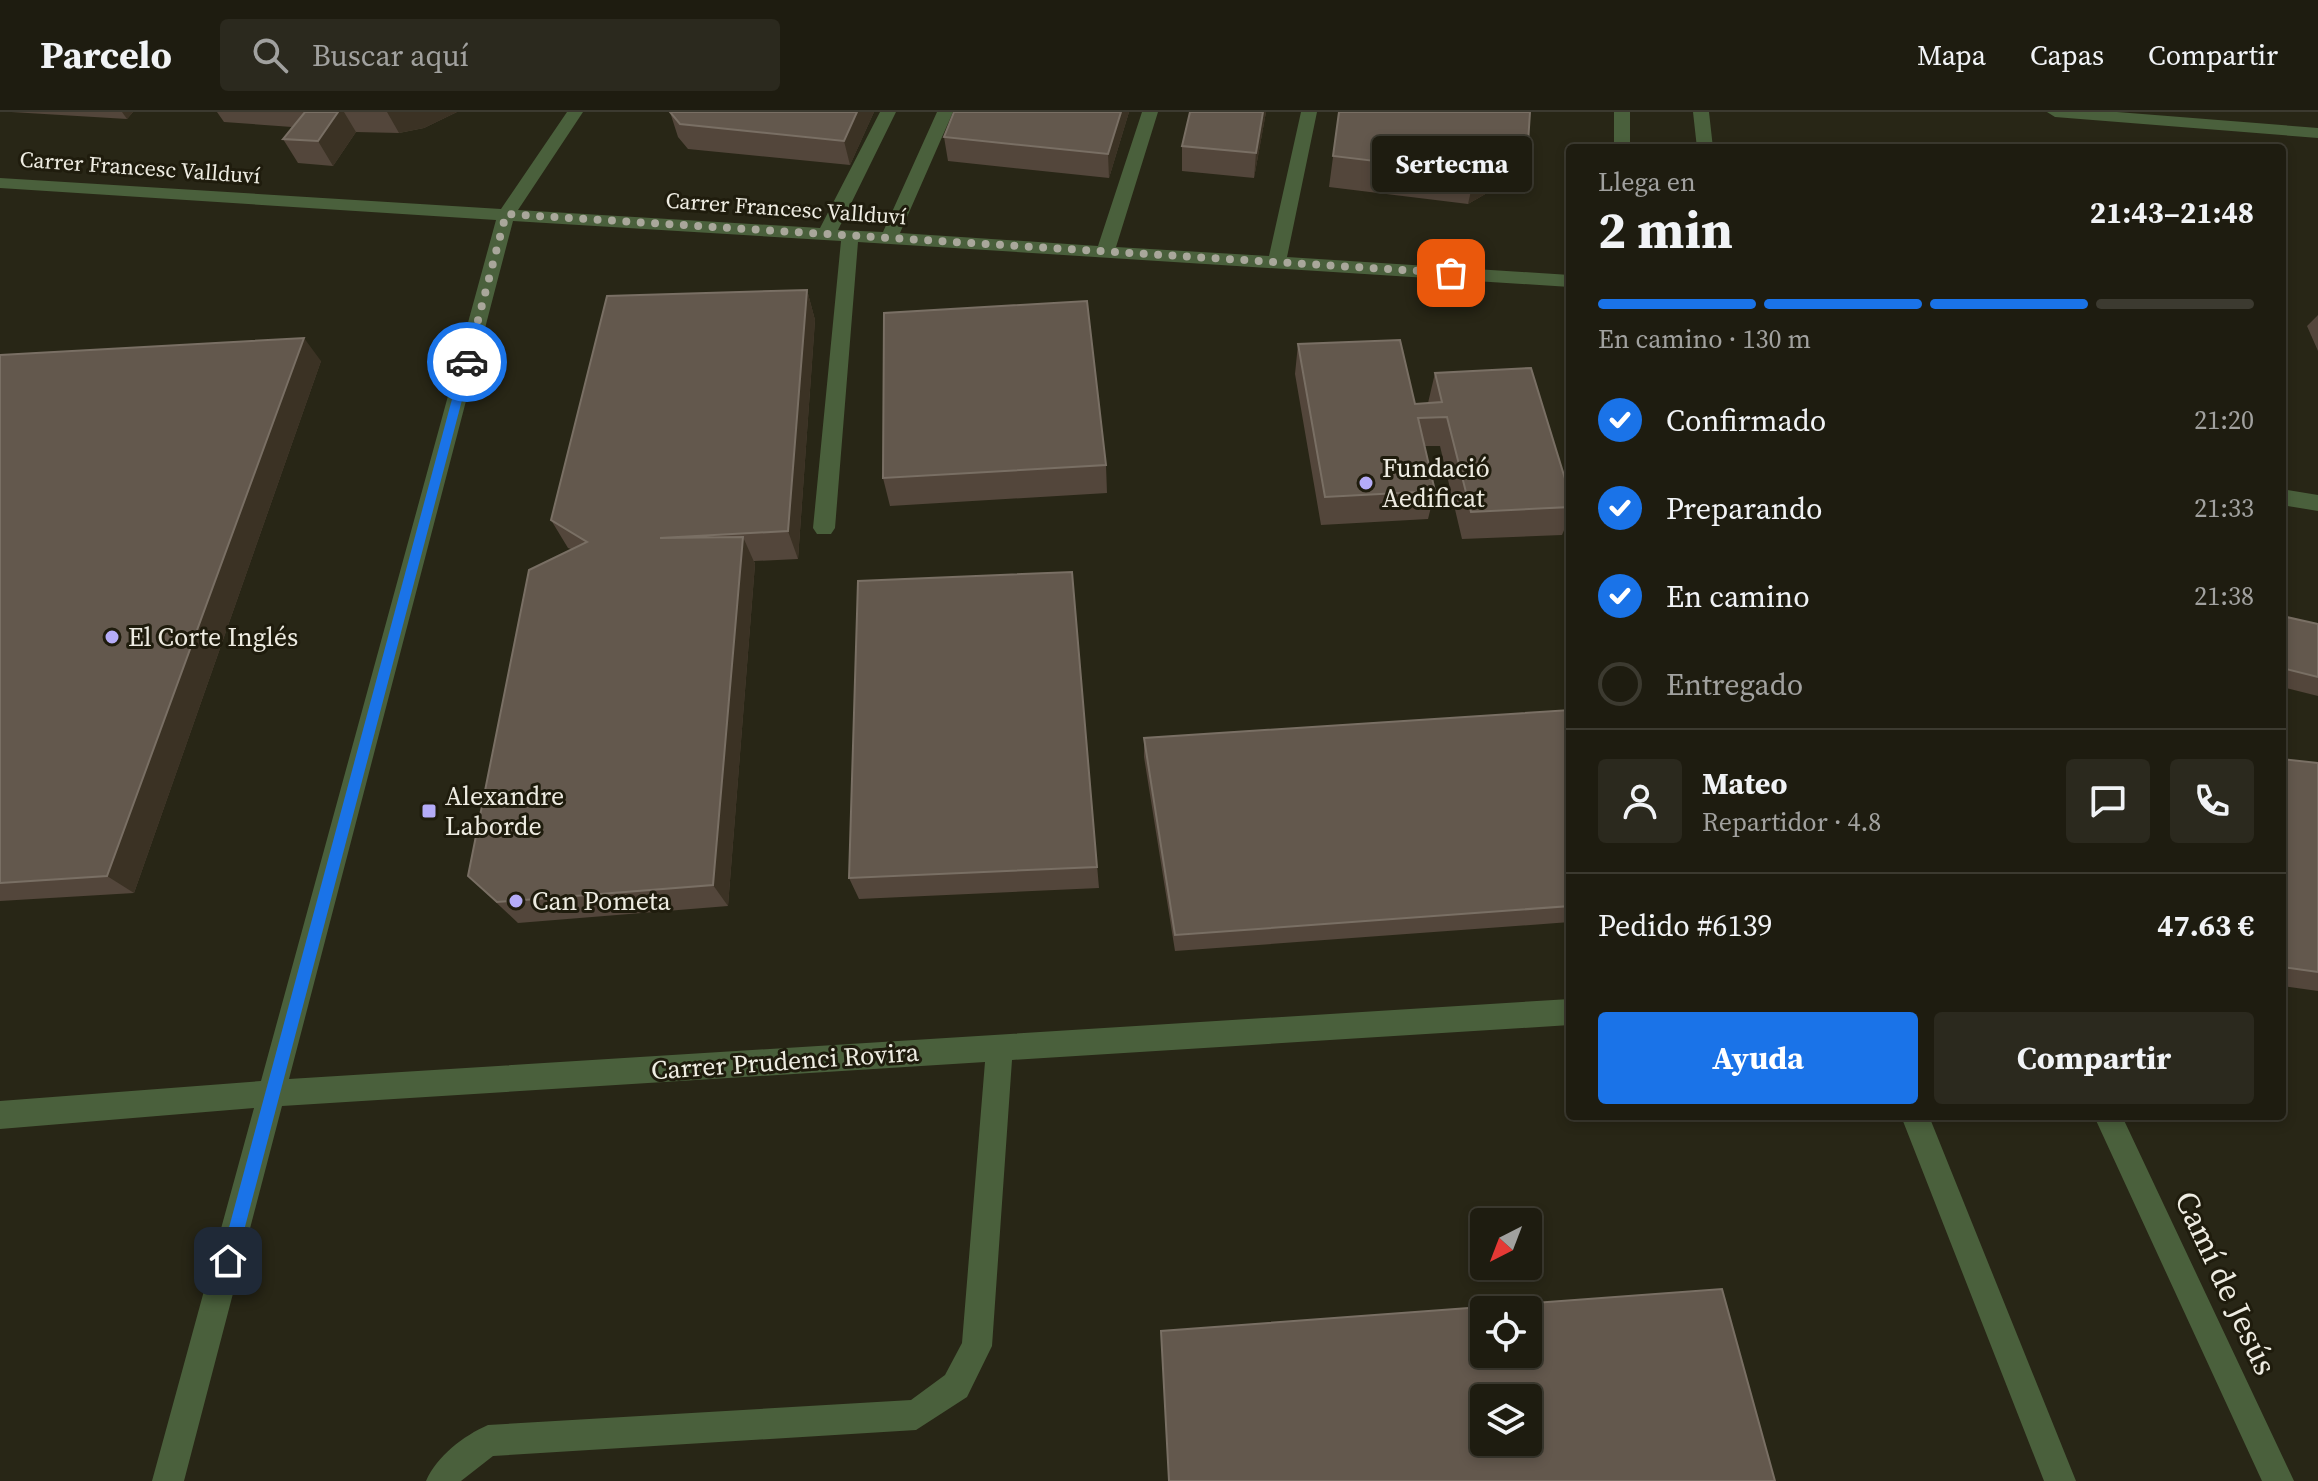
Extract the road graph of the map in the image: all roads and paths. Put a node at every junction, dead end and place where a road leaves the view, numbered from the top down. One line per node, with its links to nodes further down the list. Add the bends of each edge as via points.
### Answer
1 (575, 112): 13 (street)
2 (888, 112): 14 (street)
3 (945, 112): 16 (street)
4 (1150, 112): 17 (street)
5 (1309, 112): 18 (street)
6 (1622, 112): 10 (street)
7 (1701, 112): 11 (street)
8 (2055, 112): 9 (street)
9 (2318, 133)
10 (1622, 144)
11 (1705, 144)
12 (0, 183): 13 (street, Carrer Francesc Vallduví)
13 (506, 214): 14 (street, Carrer Francesc Vallduví); 25 (street)
14 (826, 235): 15 (street, Carrer Francesc Vallduví)
15 (850, 236): 16 (street, Carrer Francesc Vallduví); 22 (street)
16 (889, 238): 17 (street, Carrer Francesc Vallduví)
17 (1105, 252): 18 (street, Carrer Francesc Vallduví)
18 (1277, 263): 19 (street, Carrer Francesc Vallduví)
19 (1566, 281)
20 (2286, 498): 21 (street)
21 (2318, 503)
22 (824, 528)
23 (1566, 1012): 24 (street, Carrer Prudenci Rovira)
24 (999, 1048): 25 (street, Carrer Prudenci Rovira); 30 (street, via 977,1346 956,1386 916,1415 488,1441)
25 (274, 1093): 26 (street, Carrer Prudenci Rovira); 29 (street)
26 (0, 1115)
27 (1917, 1120): 31 (street)
28 (2110, 1120): 32 (street, Camí de Jesús)
29 (168, 1481)
30 (442, 1481)
31 (2060, 1481)
32 (2278, 1481)

